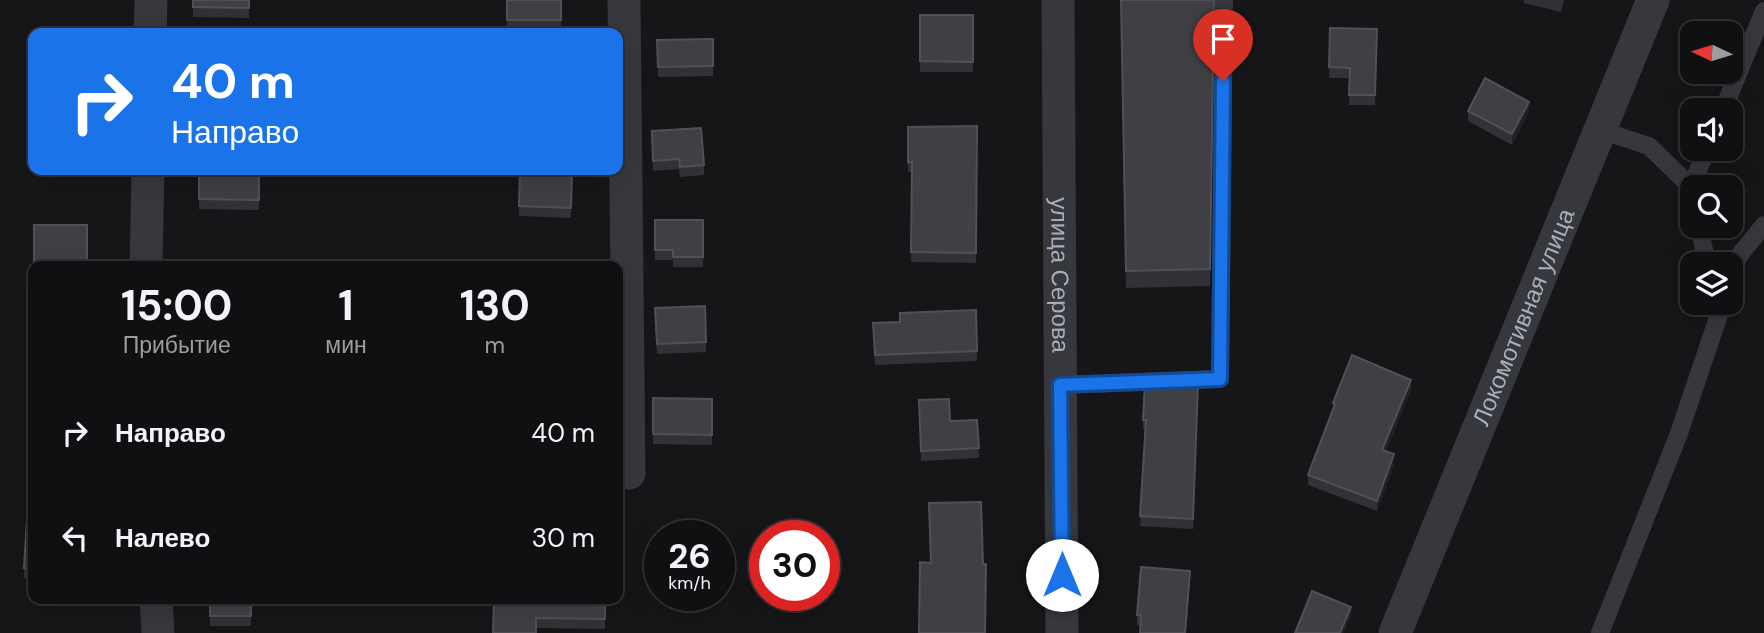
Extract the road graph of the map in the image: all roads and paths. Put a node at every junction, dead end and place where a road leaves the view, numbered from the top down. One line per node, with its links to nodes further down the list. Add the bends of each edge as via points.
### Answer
1 (151, 0): 7 (street)
2 (624, 0): 17 (street)
3 (1058, 0): 16 (street, улица Серова)
4 (1224, 0): 16 (lane, via 1220,379)
5 (1653, 0): 9 (street, Локомотивная улица)
6 (1764, 10): 8 (lane)
7 (150, 28)
8 (1728, 98)
9 (1600, 130): 11 (lane, via 1648,146); 21 (street, Локомотивная улица)
10 (148, 175): 14 (street)
11 (1680, 177)
12 (1764, 225): 13 (lane)
13 (1742, 252)
14 (146, 261)
15 (1716, 315): 22 (lane, via 1678,436)
16 (1060, 385): 20 (street, улица Серова)
17 (629, 473)
18 (156, 604): 19 (street)
19 (158, 633)
20 (1062, 633)
21 (1395, 633)
22 (1600, 633)

